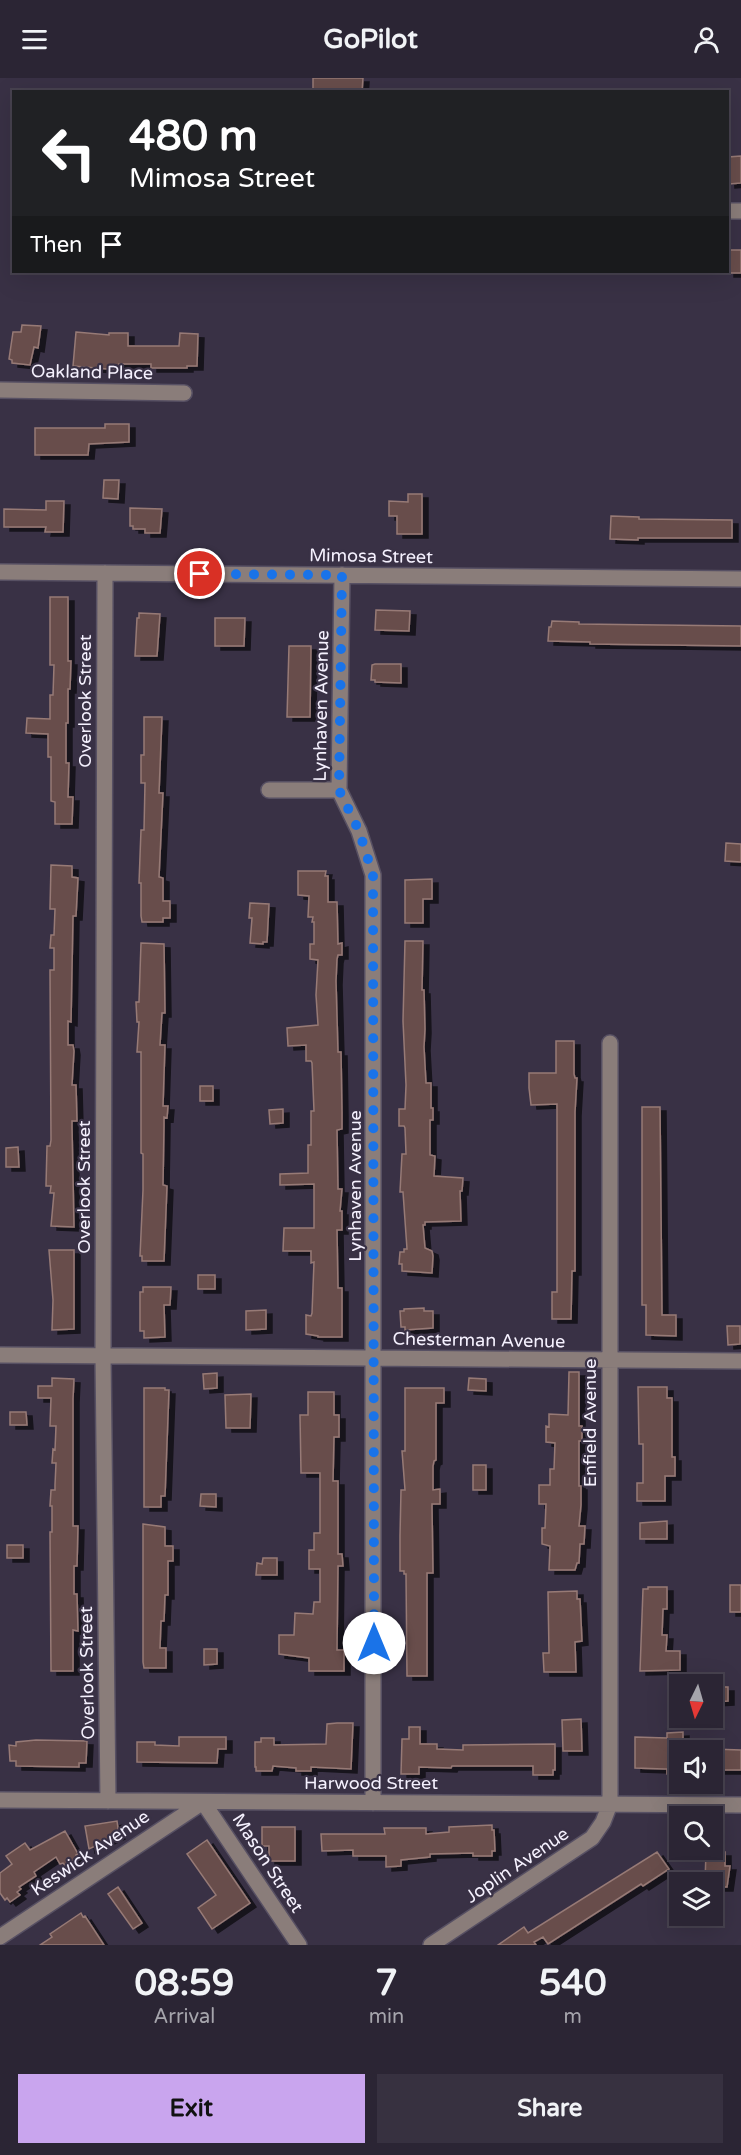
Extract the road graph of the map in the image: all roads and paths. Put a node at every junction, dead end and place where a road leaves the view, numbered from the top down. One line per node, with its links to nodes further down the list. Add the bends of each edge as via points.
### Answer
1 (0, 390): 2 (street, Oakland Place)
2 (184, 393)
3 (0, 572): 4 (street, Mimosa Street)
4 (105, 573): 5 (street, Mimosa Street); 11 (street, Overlook Street)
5 (342, 575): 6 (street, Mimosa Street); 8 (street, Lynhaven Avenue)
6 (741, 579)
7 (269, 790): 8 (street)
8 (339, 790): 12 (street, Lynhaven Avenue, via 359,831 373,875)
9 (610, 1043): 13 (street, Enfield Avenue)
10 (0, 1354): 11 (street, Chesterman Avenue)
11 (103, 1355): 12 (street, Chesterman Avenue); 16 (street, Overlook Street)
12 (375, 1358): 13 (street, Chesterman Avenue); 18 (street, Lynhaven Avenue)
13 (609, 1361): 14 (street, Chesterman Avenue); 19 (street, Enfield Avenue)
14 (741, 1361)
15 (0, 1800): 16 (street, Harwood Street)
16 (108, 1801): 17 (street, Harwood Street)
17 (203, 1802): 18 (street, Harwood Street); 21 (street, Keswick Avenue); 22 (street, Mason Street)
18 (373, 1803): 19 (street, Harwood Street)
19 (610, 1804): 20 (street, Harwood Street); 23 (street, Joplin Avenue, via 592,1838)
20 (741, 1805)
21 (0, 1937)
22 (299, 1945)
23 (431, 1945)

